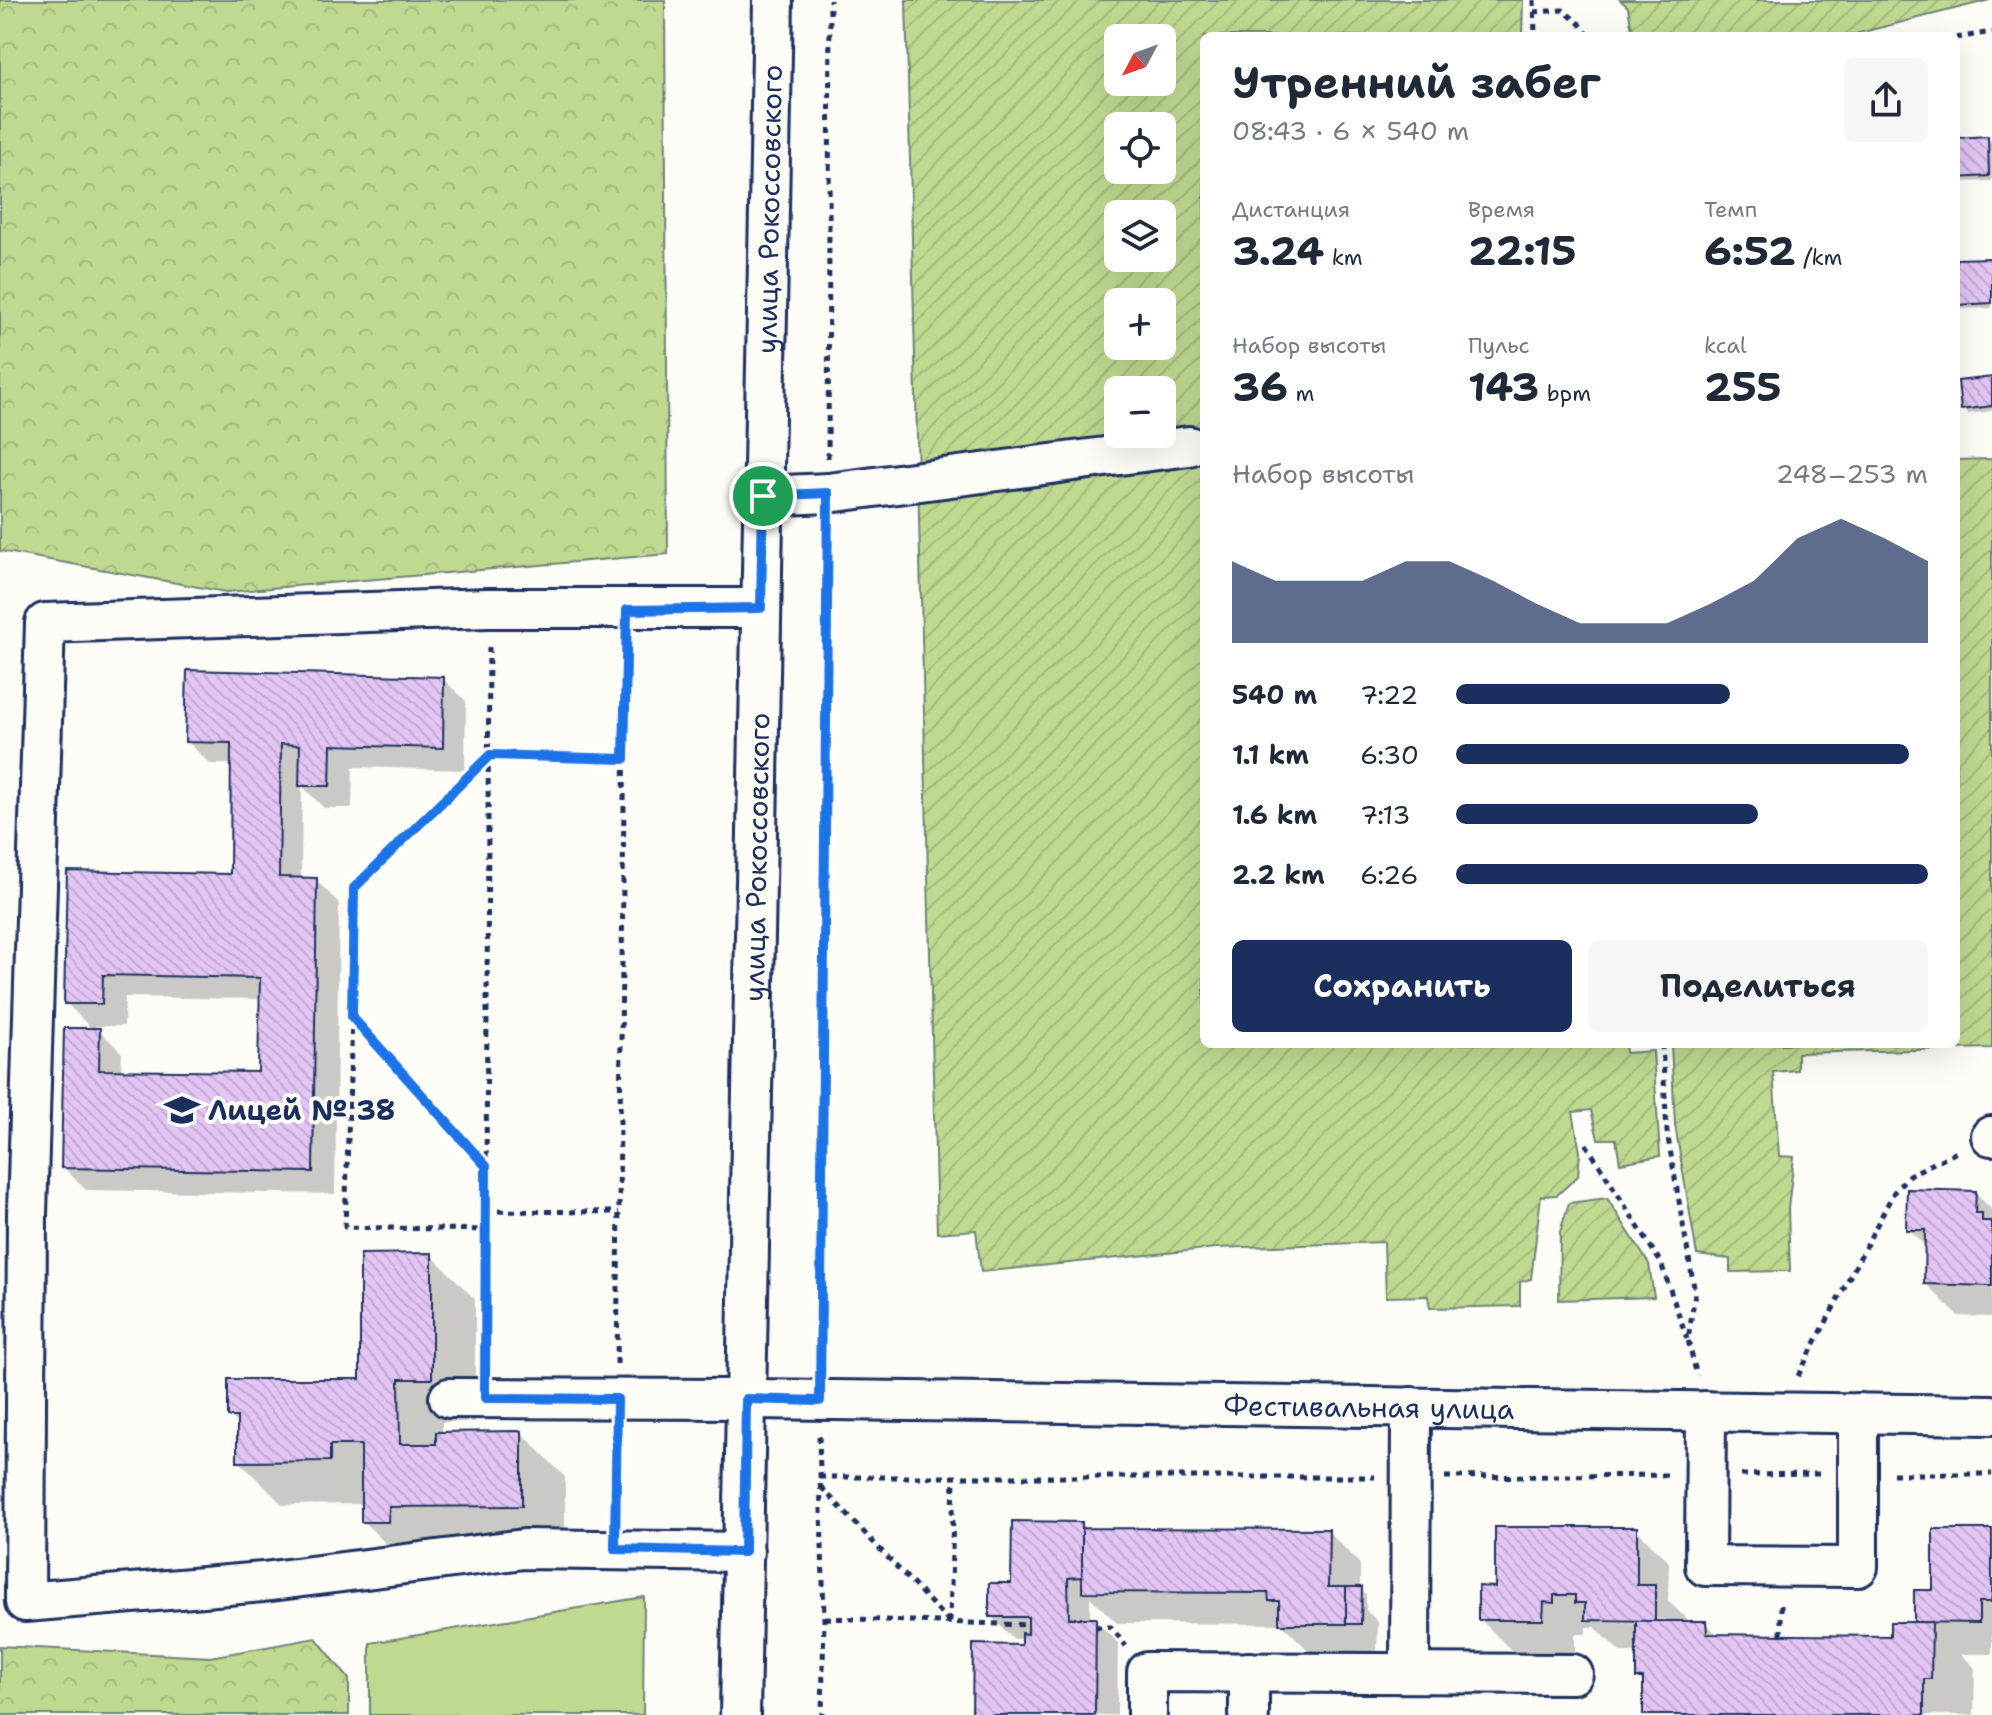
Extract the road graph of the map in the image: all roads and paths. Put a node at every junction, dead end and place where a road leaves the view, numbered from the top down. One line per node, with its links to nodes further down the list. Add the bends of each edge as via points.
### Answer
1 (773, 0): 11 (street, улица Рокоссовского)
2 (830, 0): 10 (path)
3 (1534, 0): 4 (path)
4 (1534, 12): 5 (path); 6 (path, via 1563,10)
5 (1535, 32)
6 (1586, 32)
7 (1992, 32): 8 (path)
8 (1960, 37)
9 (1189, 446): 10 (street)
10 (828, 493): 11 (street); 29 (path)
11 (763, 496): 13 (street, улица Рокоссовского)
12 (488, 608): 14 (street); 15 (path); 37 (street, via 45,623 27,1214 25,1602 263,1582 524,1549)
13 (761, 608): 14 (street); 28 (street, улица Рокоссовского)
14 (627, 610): 16 (path)
15 (490, 755): 16 (path); 17 (path, via 354,888); 21 (path)
16 (624, 759): 23 (path)
17 (352, 1017): 21 (path); 24 (path, via 345,1227)
18 (1662, 1048): 25 (path, via 1667,1132 1695,1293)
19 (1991, 1136): 32 (path, via 1909,1175 1894,1192)
20 (1586, 1144): 25 (path, via 1661,1263)
21 (486, 1166): 22 (path)
22 (486, 1211): 23 (path); 24 (path)
23 (619, 1212): 27 (path)
24 (486, 1230): 26 (path)
25 (1688, 1340): 31 (path)
26 (467, 1398): 27 (street, Фестивальная улица)
27 (617, 1399): 28 (street, Фестивальная улица); 37 (path)
28 (746, 1399): 29 (street, Фестивальная улица); 38 (street, улица Рокоссовского)
29 (820, 1401): 30 (street, Фестивальная улица); 36 (path)
30 (1411, 1407): 31 (street, Фестивальная улица); 43 (street)
31 (1706, 1411): 32 (street, Фестивальная улица); 33 (street, via 1705,1566 1858,1567)
32 (1779, 1413): 33 (street, Фестивальная улица)
33 (1858, 1413): 34 (street, Фестивальная улица)
34 (1992, 1415)
35 (954, 1478): 40 (path)
36 (820, 1486): 39 (path); 40 (path)
37 (615, 1549): 38 (street)
38 (744, 1552): 45 (street, улица Рокоссовского)
39 (824, 1618): 40 (path); 46 (path)
40 (950, 1623): 41 (path)
41 (1028, 1625)
42 (1249, 1672): 43 (street); 47 (street, via 1147,1672); 48 (street)
43 (1410, 1673): 44 (street)
44 (1573, 1674)
45 (740, 1715)
46 (822, 1715)
47 (1147, 1715)
48 (1249, 1715)

